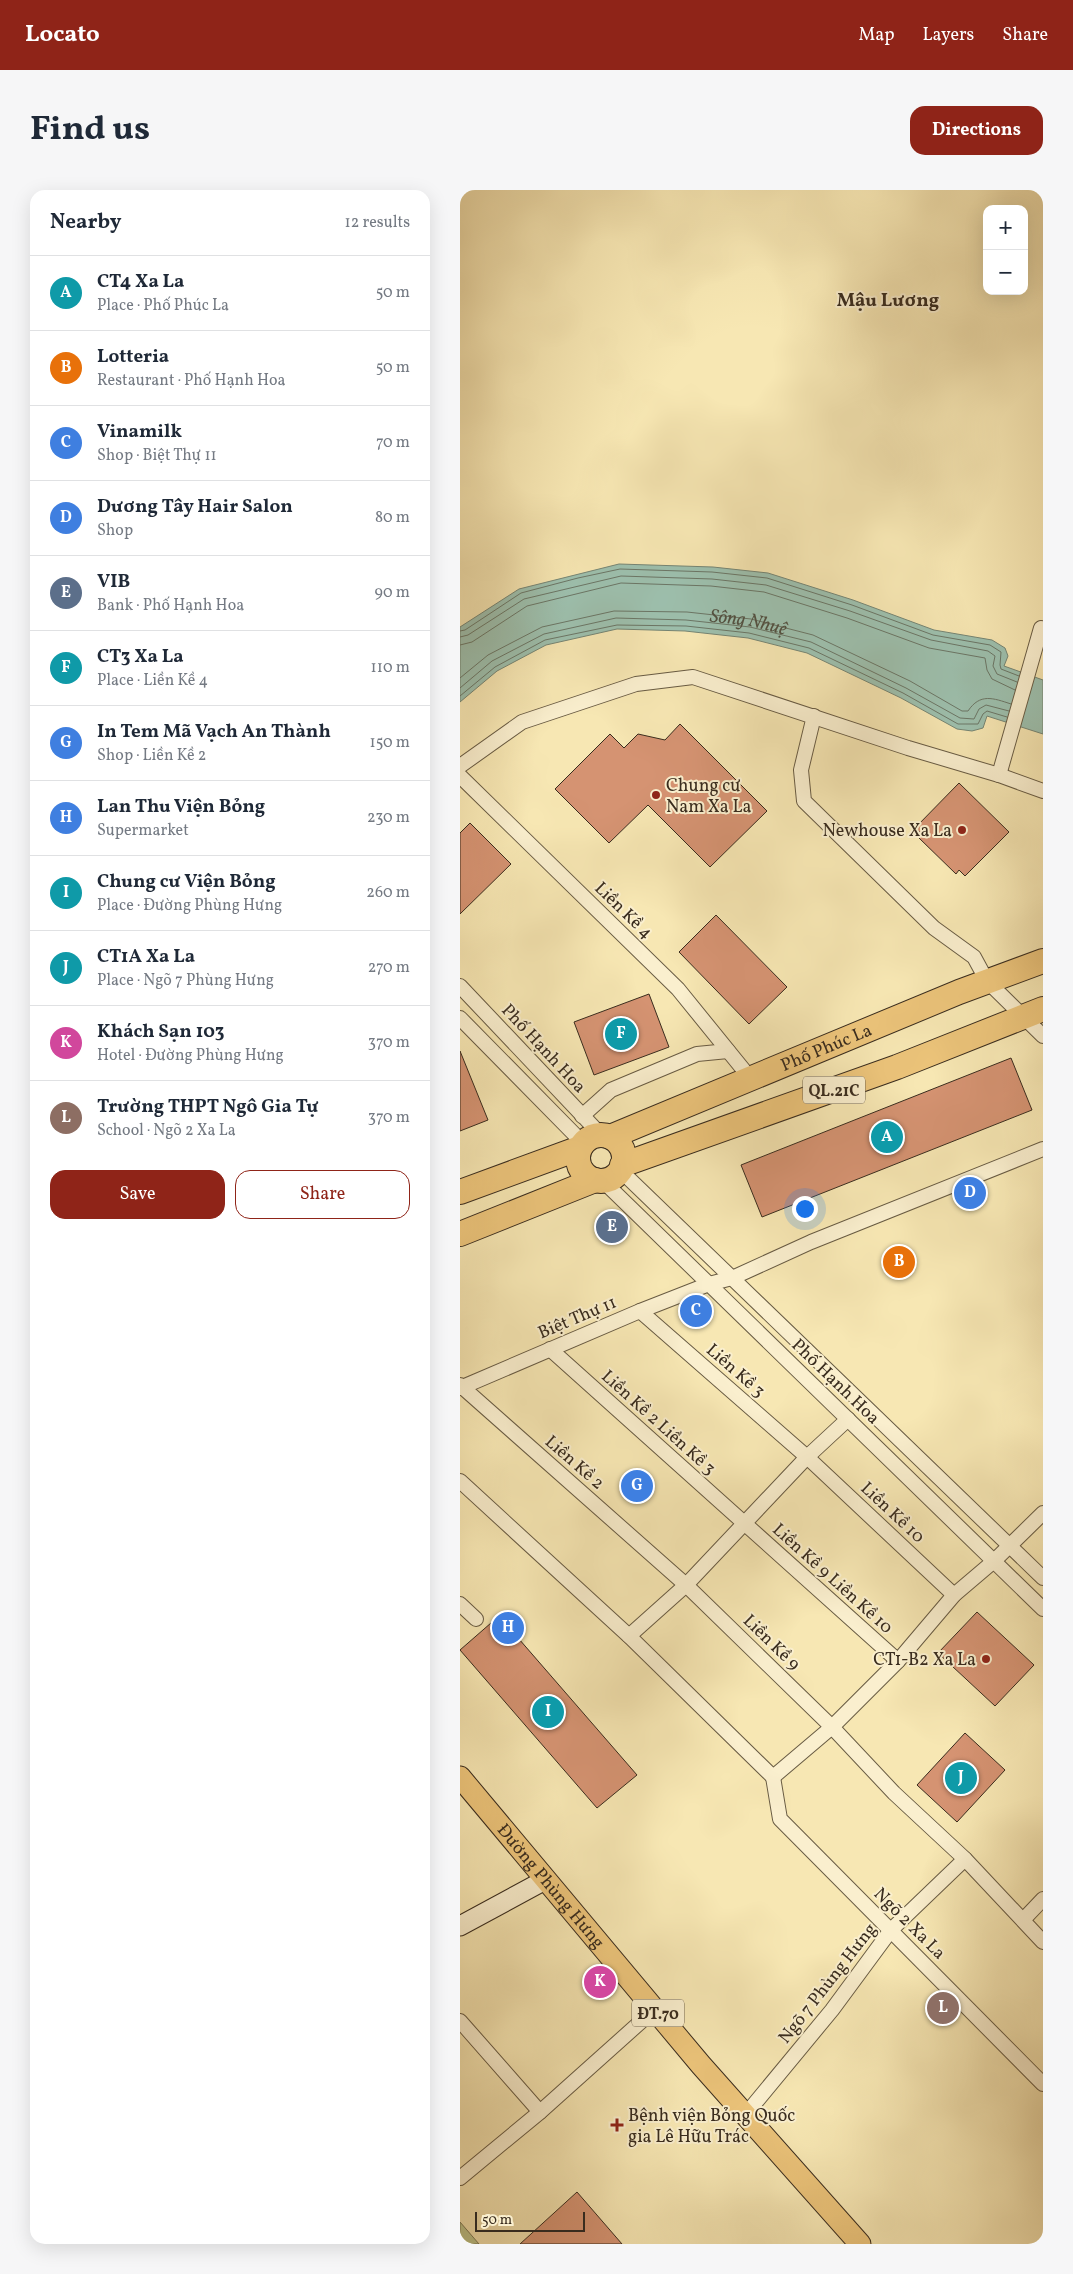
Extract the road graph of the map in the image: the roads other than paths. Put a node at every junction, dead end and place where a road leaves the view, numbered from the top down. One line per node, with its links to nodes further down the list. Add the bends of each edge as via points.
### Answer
1 (1043, 629): 4 (street)
2 (814, 716): 3 (street, via 693,677 636,684 522,722); 4 (street); 8 (street, via 801,770 804,801 934,928 974,957)
3 (460, 766)
4 (999, 774): 6 (street)
5 (460, 776): 13 (street, Liền Kề 4, via 678,989)
6 (1043, 791)
7 (1043, 961): 8 (highway, Phố Phúc La / QL.21C)
8 (987, 982): 10 (street); 14 (highway, Phố Phúc La / QL.21C)
9 (460, 986): 15 (street, Phố Hạnh Hoa)
10 (1033, 1013): 12 (street); 18 (highway, QL.21C)
11 (460, 1018): 16 (street)
12 (1043, 1036)
13 (728, 1051): 14 (street, Liền Kề 4); 15 (street, via 697,1054 611,1090)
14 (752, 1080): 16 (highway, Phố Phúc La / QL.21C)
15 (582, 1116): 16 (street, Phố Hạnh Hoa)
16 (593, 1141): 18 (highway, via 617,1142 622,1148); 18 (highway, via 579,1164 588,1177); 19 (highway, Phố Phúc La / QL.21C)
17 (1043, 1149): 21 (street, Biệt Thự 11, via 811,1242)
18 (610, 1174): 20 (highway, QL.21C); 21 (street, Phố Hạnh Hoa); 22 (street, Phố Hạnh Hoa)
19 (460, 1192)
20 (460, 1234)
21 (732, 1278): 22 (street, Biệt Thự 11); 31 (street, Phố Hạnh Hoa)
22 (709, 1284): 23 (street, Biệt Thự 11); 26 (street, Phố Hạnh Hoa)
23 (640, 1311): 24 (street, Biệt Thự 11); 27 (street, Liền Kề 3)
24 (550, 1349): 25 (street, Biệt Thự 11); 30 (street, Liền Kề 2 Liền Kề 3)
25 (461, 1386): 34 (street, Liền Kề 2)
26 (848, 1419): 27 (street); 32 (street, Phố Hạnh Hoa)
27 (807, 1457): 30 (street); 35 (street, Liền Kề 10)
28 (460, 1481): 39 (street)
29 (1043, 1513): 31 (street)
30 (743, 1523): 34 (street); 40 (street, Liền Kề 9 Liền Kề 10)
31 (1009, 1546): 32 (street); 33 (street, Phố Hạnh Hoa)
32 (994, 1561): 35 (street); 37 (street, Phố Hạnh Hoa)
33 (1043, 1578)
34 (686, 1585): 39 (street); 41 (street, Liền Kề 9)
35 (954, 1595): 40 (street)
36 (460, 1604): 38 (street)
37 (1043, 1609)
38 (476, 1619)
39 (629, 1636): 43 (street)
40 (898, 1661): 41 (street)
41 (832, 1727): 43 (street); 44 (street, Liền Kề 9, via 894,1793)
42 (460, 1777): 45 (main road, Đường Phùng Hưng / ĐT.70)
43 (774, 1777): 49 (street, Ngõ 2 Xa La, via 780,1819)
44 (965, 1859): 47 (street, Liền Kề 9); 49 (street, Ngõ 7 Phùng Hưng)
45 (545, 1880): 48 (street); 51 (main road, Đường Phùng Hưng / ĐT.70)
46 (1043, 1899): 47 (street)
47 (1024, 1919): 50 (street, Liền Kề 9)
48 (460, 1926)
49 (891, 1930): 53 (street, Ngõ 2 Xa La); 55 (street, Ngõ 7 Phùng Hưng, via 832,2010)
50 (1043, 1942)
51 (655, 2009): 54 (street); 55 (main road, Đường Phùng Hưng / ĐT.70, via 701,2066)
52 (462, 2026): 54 (street)
53 (1043, 2084)
54 (540, 2112): 56 (street)
55 (746, 2114): 57 (main road, Đường Phùng Hưng / ĐT.70)
56 (460, 2178)
57 (860, 2244)

